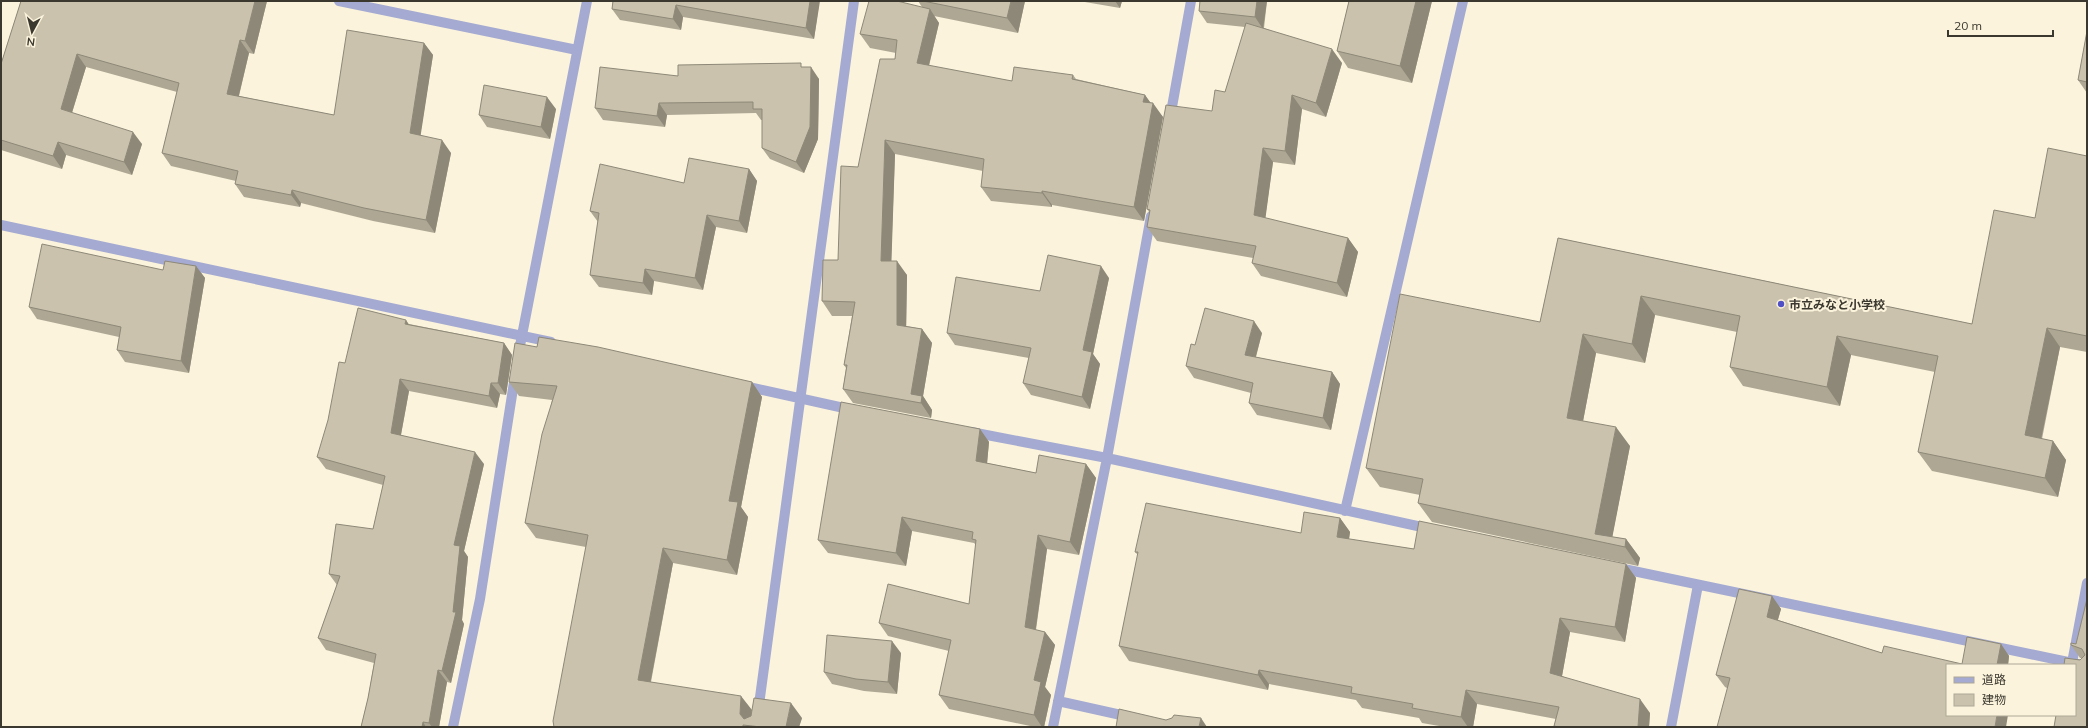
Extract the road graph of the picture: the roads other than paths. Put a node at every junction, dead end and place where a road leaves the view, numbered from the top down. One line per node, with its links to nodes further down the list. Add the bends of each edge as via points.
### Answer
1 (339, 1): 6 (street)
2 (587, 1): 6 (street)
3 (854, 1): 13 (street)
4 (1191, 1): 7 (street)
5 (1463, 1): 17 (street)
6 (577, 50): 10 (street)
7 (1168, 125)
8 (1154, 202): 16 (street)
9 (1, 225): 10 (street)
10 (522, 335): 11 (street); 26 (street, via 480,599)
11 (560, 344)
12 (730, 383): 13 (street)
13 (800, 399): 14 (street); 27 (street)
14 (861, 411)
15 (961, 430): 16 (street)
16 (1107, 458): 17 (street); 24 (street)
17 (1345, 512): 18 (street)
18 (1445, 532)
19 (1606, 566): 21 (street)
20 (2087, 583): 22 (street)
21 (1698, 585): 22 (street); 29 (street)
22 (2072, 663): 23 (street)
23 (2087, 666)
24 (1058, 701): 25 (street); 28 (street)
25 (1140, 719)
26 (453, 727)
27 (756, 727)
28 (1053, 727)
29 (1671, 727)

